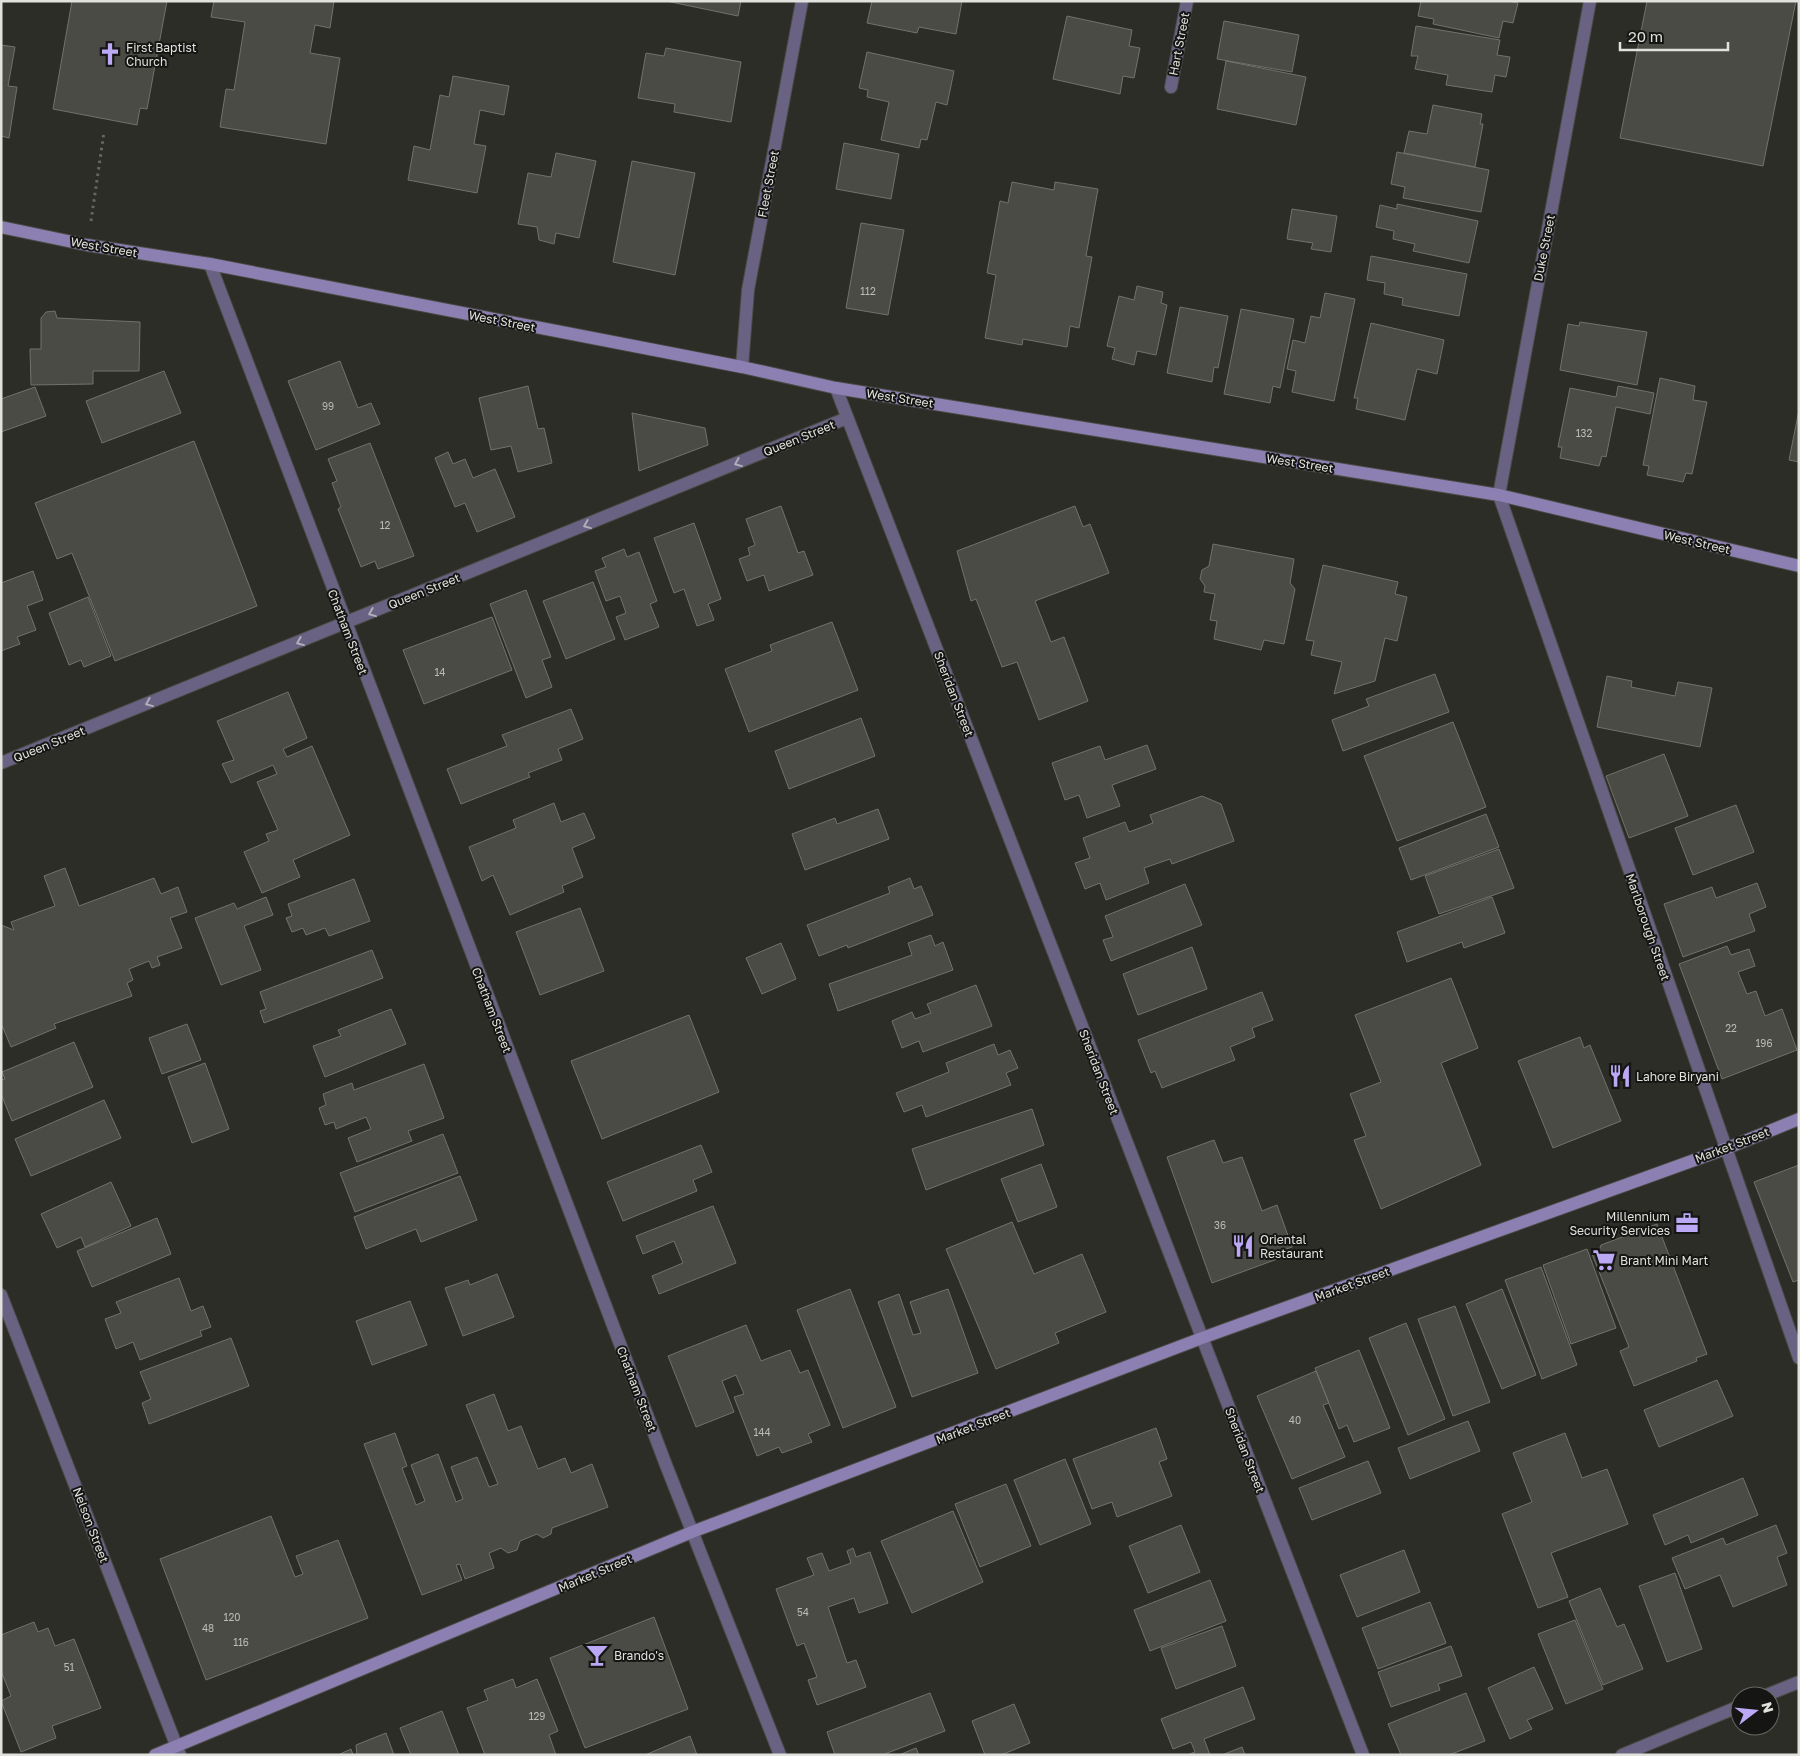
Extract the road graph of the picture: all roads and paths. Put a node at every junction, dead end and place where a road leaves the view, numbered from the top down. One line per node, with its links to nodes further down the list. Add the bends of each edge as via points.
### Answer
1 (802, 1): 9 (street, Fleet Street, via 748,290)
2 (1187, 1): 4 (street, Hart Street)
3 (1590, 1): 12 (street, Duke Street)
4 (1171, 87)
5 (104, 132): 7 (path)
6 (1, 227): 7 (main road, West Street)
7 (87, 245): 8 (main road, West Street)
8 (210, 264): 9 (main road, West Street); 14 (street, Chatham Street)
9 (742, 367): 10 (main road, West Street)
10 (836, 388): 11 (street, Sheridan Street); 12 (main road, West Street)
11 (847, 418): 14 (street, Queen Street, one-way to 14); 19 (street, Sheridan Street)
12 (1499, 495): 13 (main road, West Street); 17 (street, Marlborough Street)
13 (1799, 566)
14 (345, 624): 15 (street, Queen Street, one-way to 15); 21 (street, Chatham Street)
15 (1, 763)
16 (1799, 1119): 17 (main road, Market Street)
17 (1725, 1149): 19 (main road, Market Street); 20 (street, Marlborough Street)
18 (1, 1295): 25 (street, Nelson Street)
19 (1202, 1338): 21 (main road, Market Street); 28 (street, Sheridan Street)
20 (1799, 1358)
21 (692, 1532): 25 (main road, Market Street); 27 (street, Chatham Street)
22 (1799, 1682): 23 (street)
23 (1780, 1690)
24 (1730, 1710): 29 (street)
25 (179, 1751): 26 (main road, Market Street)
26 (155, 1755)
27 (780, 1755)
28 (1363, 1755)
29 (1622, 1755)

